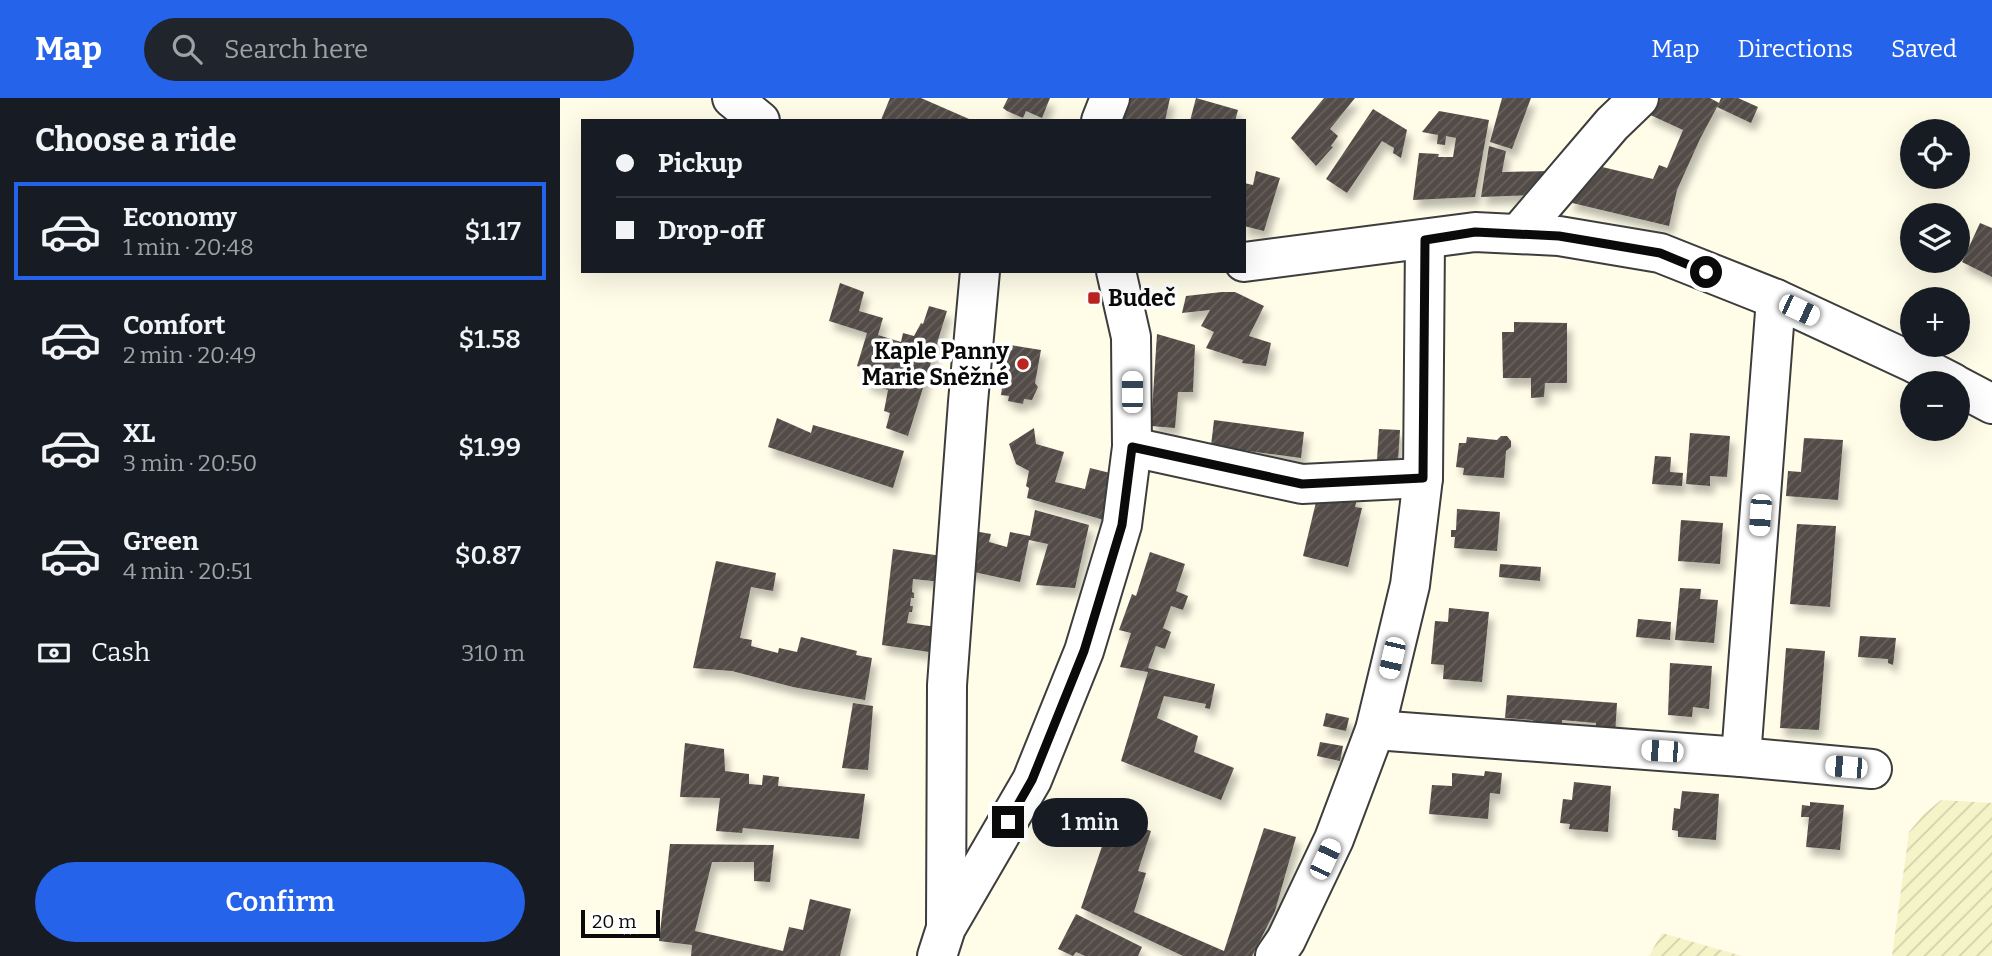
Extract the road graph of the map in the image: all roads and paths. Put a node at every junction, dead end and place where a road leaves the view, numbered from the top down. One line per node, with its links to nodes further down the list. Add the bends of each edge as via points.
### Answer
1 (1110, 98): 3 (street)
2 (1639, 98): 4 (street)
3 (1102, 119)
4 (1519, 233): 5 (street, via 1475,232); 9 (street, via 1660,253)
5 (1425, 240): 6 (street); 14 (street)
6 (1246, 262)
7 (980, 273): 18 (street, via 947,685)
8 (1116, 273): 13 (street, via 1131,337)
9 (1776, 299): 10 (street); 16 (street)
10 (1930, 371)
11 (1970, 392): 12 (street)
12 (1992, 404)
13 (1132, 447): 14 (street, via 1302,484); 18 (street, via 1122,525 1084,651 1032,780)
14 (1423, 478): 15 (street, via 1410,585)
15 (1375, 730): 16 (street); 19 (street, via 1334,839)
16 (1741, 757): 17 (street)
17 (1872, 769)
18 (941, 942)
19 (1275, 956)

